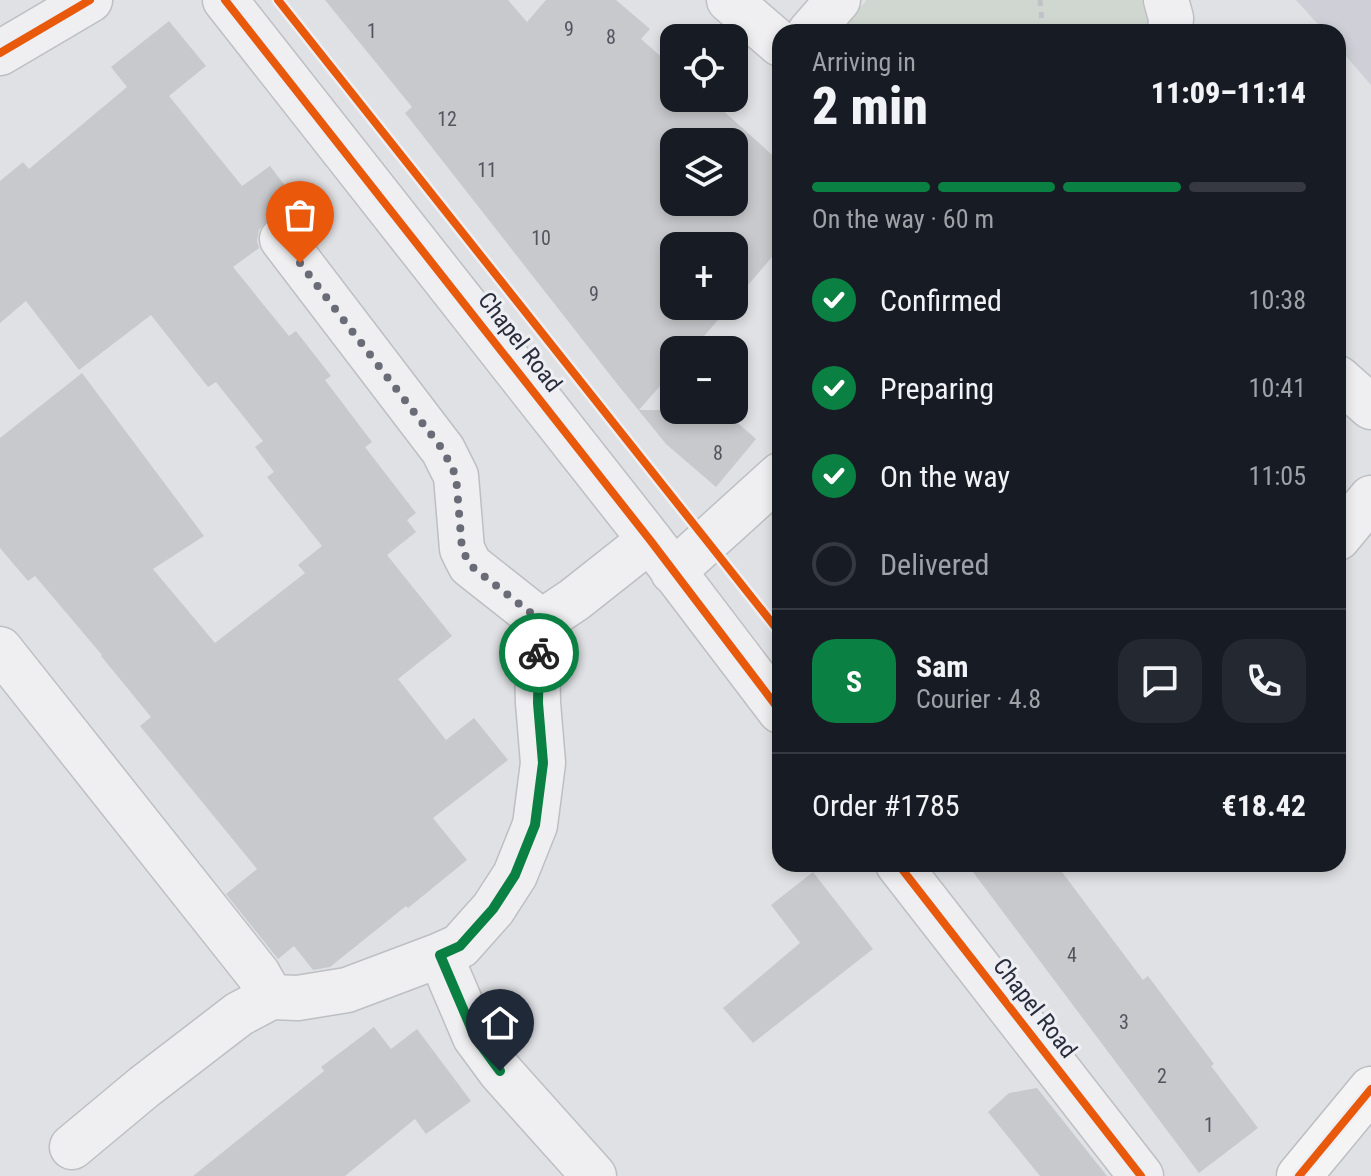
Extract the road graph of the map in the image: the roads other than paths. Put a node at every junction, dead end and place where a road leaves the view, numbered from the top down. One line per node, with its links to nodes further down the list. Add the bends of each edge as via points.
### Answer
1 (90, 0): 9 (street)
2 (225, 0): 16 (street, Chapel Road)
3 (729, 0): 8 (street)
4 (838, 0): 6 (street)
5 (1166, 0): 7 (street)
6 (817, 24)
7 (1171, 24)
8 (772, 37)
9 (0, 53)
10 (282, 239): 17 (street, via 443,450 456,476 462,549 470,565)
11 (1346, 385): 12 (street)
12 (1371, 407)
13 (772, 480): 16 (street)
14 (1371, 498): 15 (street)
15 (1346, 528)
16 (662, 556): 17 (street, via 574,600 550,616); 19 (street, Chapel Road)
17 (546, 625): 21 (street, via 537,662 543,763 535,825 515,875 493,909 460,946)
18 (0, 649): 22 (street)
19 (772, 700)
20 (904, 872): 26 (street, Chapel Road)
21 (440, 955): 22 (street, via 347,990); 25 (street, via 475,1037)
22 (271, 997): 24 (street, via 239,1014)
23 (1371, 1089): 27 (main road)
24 (72, 1147)
25 (594, 1176)
26 (1141, 1176)
27 (1299, 1176)

